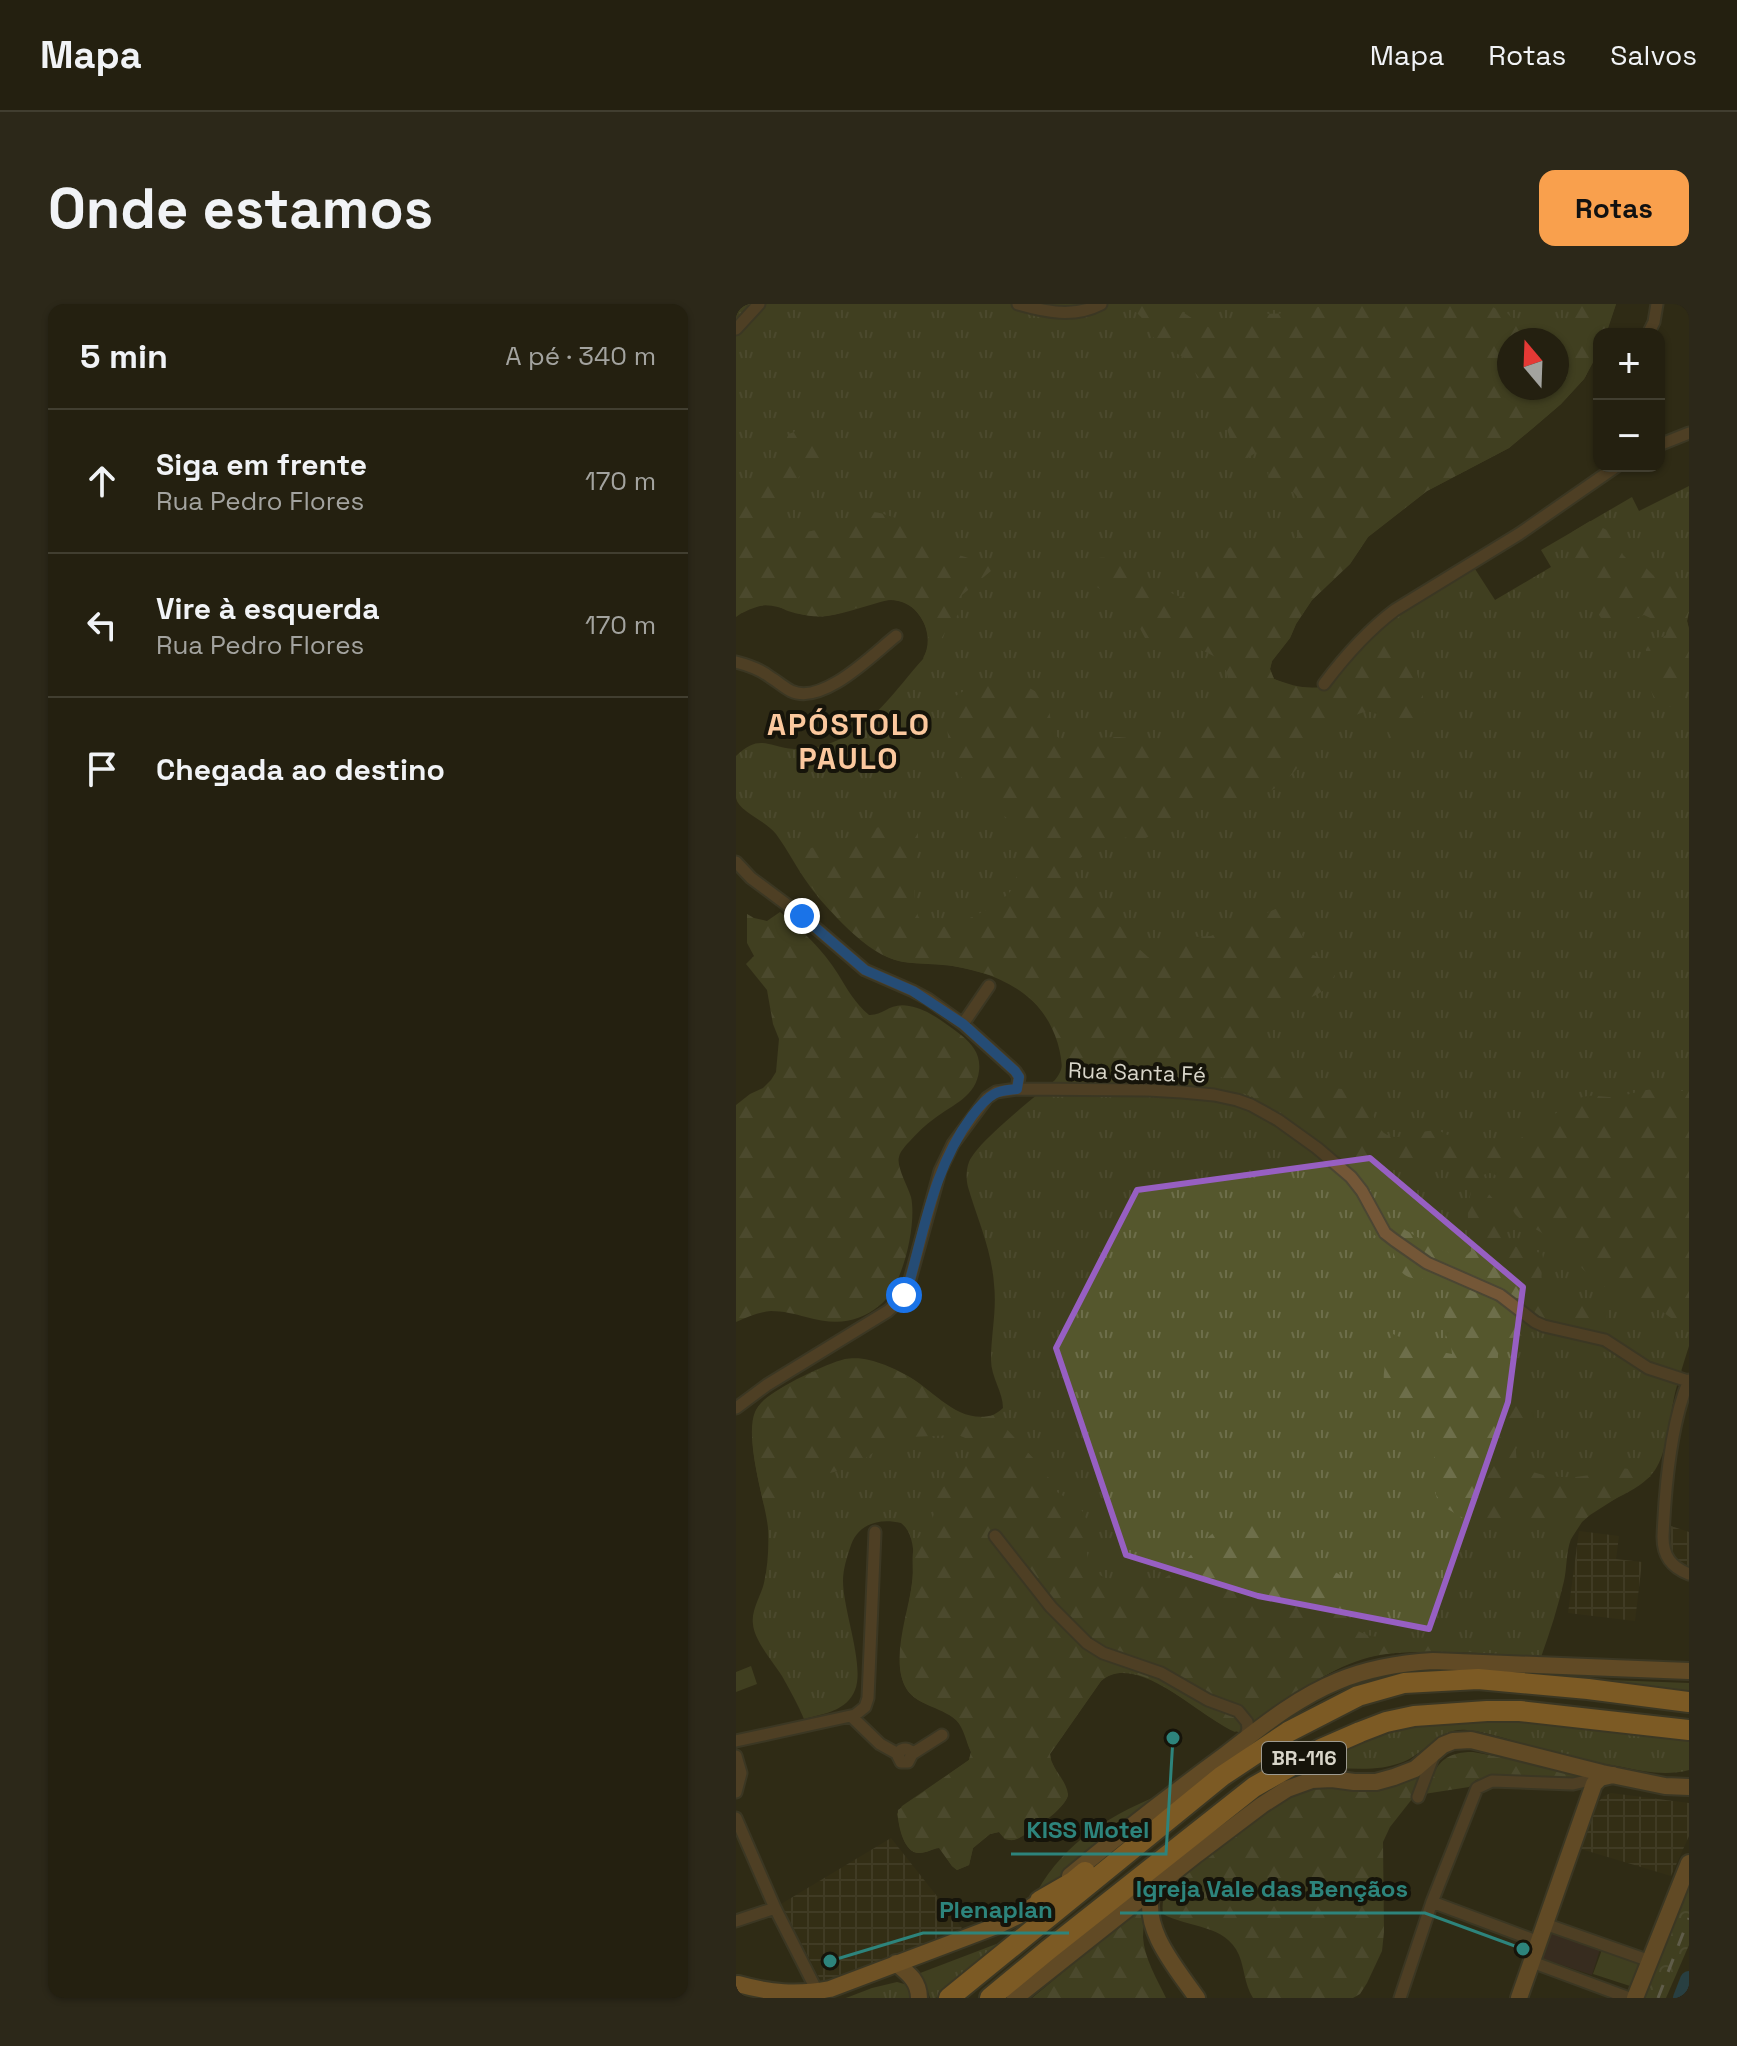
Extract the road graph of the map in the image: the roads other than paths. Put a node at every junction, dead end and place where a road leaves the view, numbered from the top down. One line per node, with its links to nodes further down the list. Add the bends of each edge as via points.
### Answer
1 (759, 304): 6 (street)
2 (1018, 304): 3 (street, via 1053,313)
3 (1101, 304)
4 (1657, 304): 5 (street)
5 (1651, 328)
6 (736, 329)
7 (1689, 433): 8 (street)
8 (1665, 443)
9 (1608, 472): 12 (street, via 1395,610 1361,638)
10 (896, 636): 11 (street, via 838,682 810,693 795,693 760,670)
11 (736, 662)
12 (1324, 684)
13 (736, 862): 15 (street, via 865,970 913,991)
14 (989, 986): 15 (street)
15 (963, 1024): 16 (street, via 1015,1071)
16 (1017, 1089): 17 (street, Rua Santa Fé, via 1182,1092 1251,1105 1351,1177 1385,1233 1427,1263 1500,1295 1535,1322 1605,1340 1648,1368); 18 (street, via 987,1098 953,1144 899,1301)
17 (1689, 1380): 21 (street, via 1673,1439 1663,1546 1675,1567)
18 (736, 1408)
19 (875, 1532): 24 (street, via 867,1701)
20 (995, 1536): 27 (street, via 1087,1643 1238,1711 1247,1722)
21 (1689, 1574)
22 (1689, 1671): 27 (main road, via 1466,1661 1394,1664 1337,1681)
23 (1689, 1702): 32 (highway, BR-116, via 1478,1679 1404,1683 1334,1706)
24 (851, 1716): 26 (street, via 898,1754 905,1749 912,1754); 28 (street)
25 (1689, 1730): 38 (highway, BR-116, via 1520,1711 1445,1712 1386,1722 1321,1749 1254,1787)
26 (942, 1735)
27 (1246, 1737): 40 (main road)
28 (736, 1741)
29 (1435, 1751): 31 (main road, via 1453,1741 1471,1740); 35 (street); 39 (main road, via 1415,1769 1376,1782 1303,1781 1238,1823)
30 (736, 1756): 34 (street, via 741,1773)
31 (1607, 1775): 33 (main road); 41 (street, via 1573,1784 1482,1784); 44 (main road, via 1594,1784)
32 (1222, 1776): 40 (highway); 53 (highway, BR-116)
33 (1689, 1787)
34 (736, 1792)
35 (1418, 1797)
36 (736, 1818): 42 (street)
37 (1689, 1863): 46 (main road)
38 (1124, 1891): 54 (highway, BR-116); 55 (highway, via 1057,1949)
39 (1152, 1891): 55 (main road); 56 (main road, via 1151,1915 1159,1940)
40 (1040, 1901): 48 (main road, via 999,1925)
41 (1432, 1902): 45 (street); 57 (street)
42 (775, 1908): 43 (street); 50 (street)
43 (736, 1921)
44 (1545, 1924): 45 (main road); 46 (street)
45 (1539, 1942): 47 (main road)
46 (1650, 1961): 59 (main road)
47 (1532, 1962): 58 (main road); 59 (street)
48 (896, 1963): 50 (main road); 52 (main road, via 912,1977)
49 (737, 1984): 50 (main road, via 771,1992); 51 (main road)
50 (817, 1991)
51 (757, 1998)
52 (919, 1998)
53 (949, 1998)
54 (990, 1998)
55 (1012, 1998)
56 (1197, 1998)
57 (1400, 1998)
58 (1519, 1998)
59 (1632, 1998)

